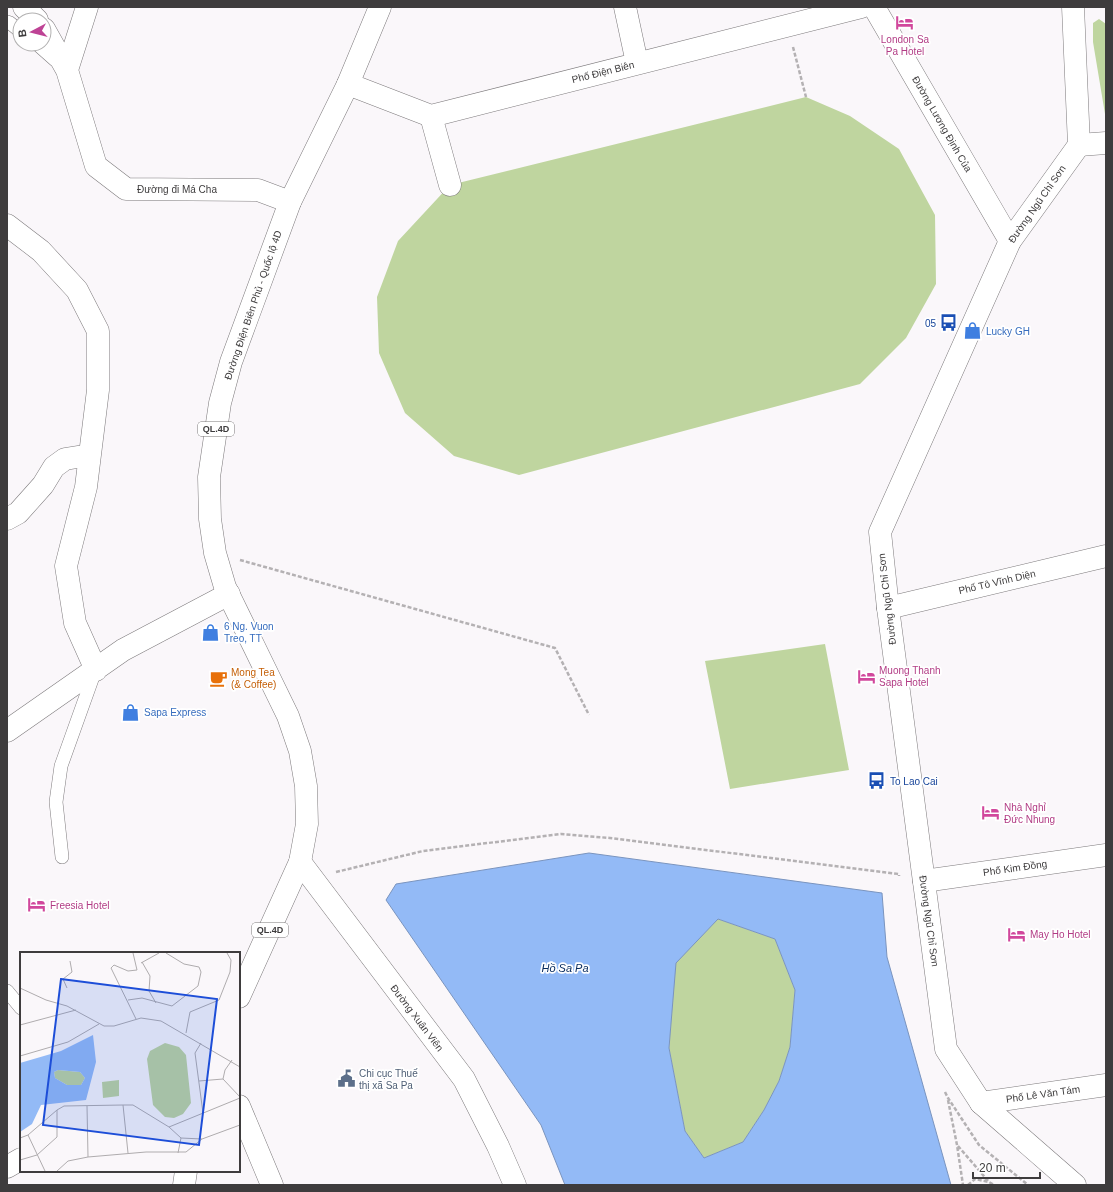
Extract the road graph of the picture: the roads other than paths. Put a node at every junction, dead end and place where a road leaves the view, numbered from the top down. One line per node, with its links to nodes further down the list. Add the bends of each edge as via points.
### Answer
1 (87, 7): 10 (street)
2 (380, 7): 11 (street, Đường Điện Biên Phủ - Quốc lộ 4D / QL.4D)
3 (625, 7): 9 (street)
4 (861, 7): 9 (street, Phố Điện Biên)
5 (874, 7): 18 (street, Đường Lương Định Của)
6 (1073, 7): 14 (street)
7 (52, 44): 10 (street, Đường đi Má Cha)
8 (46, 52): 10 (lane)
9 (637, 63): 12 (street, Phố Điện Biên)
10 (67, 70): 16 (street, Đường đi Má Cha, via 96,166 126,189 258,190)
11 (348, 84): 12 (street); 16 (street, Đường Điện Biên Phủ - Quốc lộ 4D / QL.4D)
12 (431, 116): 15 (street)
13 (1106, 143): 14 (street)
14 (1079, 145): 18 (street, Đường Ngũ Chỉ Sơn)
15 (450, 185)
16 (290, 202): 22 (street, Đường Điện Biên Phủ - Quốc lộ 4D / QL.4D, via 231,362 220,403 209,476 210,519 215,553)
17 (7, 225): 19 (street, via 42,251 78,290 98,331 98,390)
18 (1010, 241): 23 (street, Đường Ngũ Chỉ Sơn, via 880,532)
19 (90, 455): 20 (street, via 65,459 54,467 43,485 18,513); 24 (street, via 86,487 66,566 75,624)
20 (7, 519)
21 (1106, 556): 23 (street, Phố Tô Vĩnh Diện)
22 (229, 594): 24 (street, via 123,650); 28 (street, Đường Điện Biên Phủ - Quốc lộ 4D / QL.4D, via 288,716 300,751 306,786)
23 (888, 608): 29 (street, Đường Ngũ Chỉ Sơn)
24 (96, 670): 25 (street); 27 (lane, via 61,766 56,802)
25 (7, 731)
26 (1106, 855): 29 (street, Phố Kim Đồng)
27 (62, 857)
28 (306, 870): 31 (street, Đường Điện Biên Phủ - Quốc lộ 4D / QL.4D); 41 (street, Đường Xuân Viên, via 464,1079)
29 (924, 881): 34 (street, Đường Ngũ Chỉ Sơn, via 946,1049)
30 (7, 991): 32 (lane)
31 (240, 996)
32 (20, 1007)
33 (1106, 1085): 34 (street, Phố Lê Văn Tám)
34 (981, 1103): 42 (street, Đường Ngũ Chỉ Sơn)
35 (240, 1108): 40 (street)
36 (20, 1159): 37 (street)
37 (7, 1167)
38 (186, 1172): 39 (street)
39 (184, 1185)
40 (272, 1185)
41 (515, 1185)
42 (1076, 1185)

